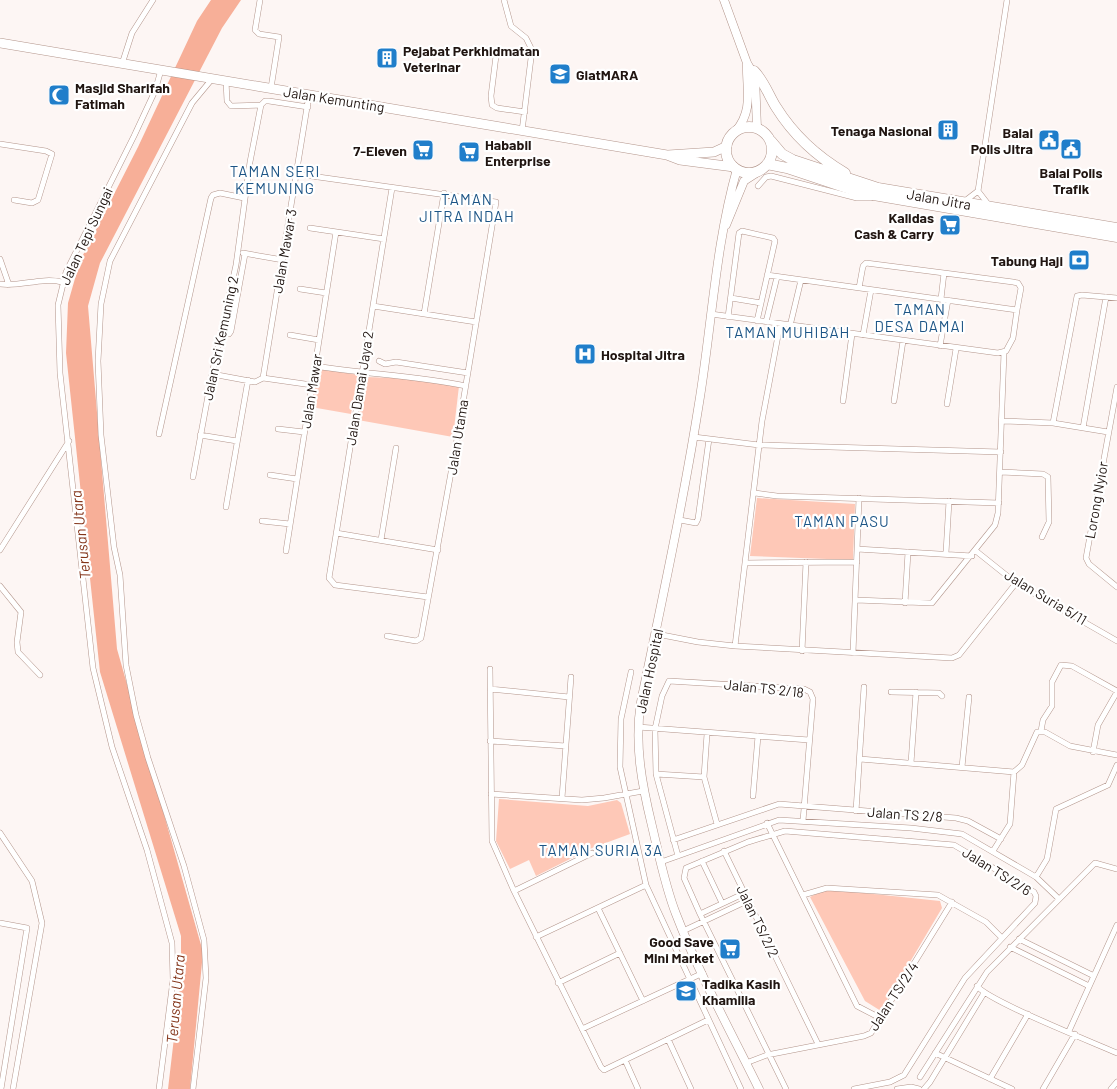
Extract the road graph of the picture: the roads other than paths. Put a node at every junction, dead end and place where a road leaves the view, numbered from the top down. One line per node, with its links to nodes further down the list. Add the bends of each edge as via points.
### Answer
1 (153, 0): 8 (street, via 135,28)
2 (260, 0): 13 (street, via 255,30 259,34 279,37)
3 (504, 0): 17 (street, via 511,26 526,38 532,50)
4 (724, 0): 9 (street)
5 (1007, 0): 31 (street)
6 (0, 42): 8 (main road, Jalan Kemunting)
7 (496, 56): 17 (street, via 492,105)
8 (122, 64): 10 (main road, Jalan Kemunting)
9 (750, 67): 18 (street); 20 (street, via 748,109 744,122); 28 (highway, via 801,141 826,162)
10 (163, 71): 11 (main road, Jalan Kemunting); 52 (street, Jalan Tepi Sungai)
11 (207, 78): 12 (main road, Jalan Kemunting); 251 (street, via 110,261 102,294 98,361 101,434 120,575 126,665 148,758 184,866 204,940 206,978)
12 (226, 81): 13 (main road, Jalan Kemunting); 15 (street, via 227,101 231,106)
13 (271, 88): 14 (main road, Jalan Kemunting)
14 (309, 94): 16 (street, Jalan Mawar 3); 19 (main road, Jalan Kemunting)
15 (261, 106): 16 (street, via 269,101); 34 (street, Jalan Sri Kemuning 2)
16 (308, 107): 27 (street, Jalan Mawar 3)
17 (525, 112): 19 (street)
18 (757, 128): 20 (highway, via 746,127); 21 (highway)
19 (522, 130): 24 (main road, Jalan Kemunting)
20 (736, 131): 23 (highway)
21 (771, 141): 25 (highway, via 772,151); 28 (highway, Jalan Jitra, via 790,159)
22 (0, 144): 35 (street, via 52,154 38,200)
23 (727, 146): 24 (main road, Jalan Kemunting, via 714,152); 26 (highway, via 728,158)
24 (668, 155): 26 (main road, Jalan Kemunting, via 680,160)
25 (764, 167): 26 (highway, via 749,173); 33 (highway, Jalan Jitra, via 787,168); 41 (street, Jalan Hospital, via 742,184)
26 (736, 168): 41 (street, Jalan Hospital, via 724,215)
27 (297, 174): 30 (street); 46 (street, Jalan Mawar 3)
28 (862, 184): 36 (highway, Jalan Jitra)
29 (758, 186): 33 (street, via 771,176 857,198)
30 (392, 188): 32 (street); 43 (street, Jalan Damai Jaya 2)
31 (978, 191): 36 (street); 37 (street)
32 (444, 194): 67 (street); 71 (street, Jalan Utama, via 495,200)
33 (879, 196): 42 (highway, Jalan Jitra)
34 (244, 198): 44 (street, Jalan Sri Kemuning 2); 105 (street, via 220,193 211,198)
35 (14, 200)
36 (962, 203): 37 (highway, Jalan Jitra)
37 (993, 208): 39 (highway, Jalan Jitra)
38 (310, 228): 40 (street)
39 (1117, 228)
40 (336, 232): 43 (street); 58 (street, Jalan Mawar)
41 (723, 234): 68 (street, Jalan Hospital)
42 (1117, 237)
43 (384, 239): 65 (street, Jalan Damai Jaya 2)
44 (238, 252): 45 (street); 75 (street, Jalan Sri Kemuning 2)
45 (245, 254): 46 (street); 75 (street, via 231,330 229,334)
46 (283, 260): 90 (street, Jalan Mawar 3)
47 (0, 262): 54 (street)
48 (944, 273): 55 (street, via 866,263); 62 (street); 66 (street, via 1018,283 1021,288)
49 (767, 275): 50 (street); 60 (street, via 775,243 773,238 740,232); 64 (street)
50 (777, 277): 51 (street); 72 (street)
51 (801, 280): 55 (street); 74 (street)
52 (62, 282): 54 (street, via 49,280); 109 (street, Jalan Tepi Sungai, via 58,305 59,352)
53 (0, 284): 54 (street)
54 (9, 285)
55 (859, 288): 57 (street)
56 (300, 289): 58 (street)
57 (871, 290): 62 (street); 78 (street)
58 (326, 293): 79 (street, Jalan Mawar)
59 (1106, 296): 61 (street); 100 (street, via 1077,296); 101 (street)
60 (731, 298): 64 (street); 69 (street)
61 (1117, 298)
62 (941, 299): 63 (street)
63 (948, 300): 66 (street); 81 (street)
64 (761, 302): 70 (street)
65 (373, 306): 67 (street); 89 (street, Jalan Damai Jaya 2)
66 (1018, 310): 83 (street, via 1013,338)
67 (424, 314): 71 (street)
68 (711, 314): 69 (street); 107 (street, Jalan Hospital)
69 (728, 317): 70 (street)
70 (757, 321): 72 (street)
71 (476, 322): 87 (street, Jalan Utama)
72 (766, 322): 73 (street)
73 (780, 324): 74 (street); 111 (street)
74 (790, 326): 76 (street)
75 (221, 332): 88 (street, Jalan Sri Kemuning 2)
76 (852, 334): 78 (street); 96 (street)
77 (290, 335): 79 (street)
78 (863, 336): 80 (street)
79 (319, 340): 85 (street, Jalan Mawar)
80 (903, 341): 81 (street); 97 (street)
81 (940, 346): 82 (street)
82 (956, 349): 83 (street); 98 (street)
83 (1004, 352): 99 (street)
84 (379, 361): 86 (street)
85 (315, 366): 89 (street); 93 (street, Jalan Mawar)
86 (434, 368): 87 (street); 91 (street)
87 (468, 373): 94 (street, Jalan Utama)
88 (212, 374): 92 (street); 106 (street, Jalan Sri Kemuning 2)
89 (362, 374): 91 (street); 126 (street, Jalan Damai Jaya 2)
90 (263, 378): 92 (street, via 260,381); 93 (street)
91 (431, 379): 94 (street)
92 (248, 380): 110 (street)
93 (312, 386): 103 (street, Jalan Mawar)
94 (466, 386): 131 (street, Jalan Utama)
95 (1117, 387): 104 (street, Lorong Nyior)
96 (843, 401)
97 (894, 401)
98 (947, 404)
99 (1003, 421): 100 (street); 113 (street)
100 (1054, 423): 101 (street)
101 (1083, 428): 104 (street)
102 (278, 429): 103 (street)
103 (304, 432): 117 (street, Jalan Mawar)
104 (1108, 432): 142 (street, Lorong Nyior, via 1086,554 1089,564)
105 (159, 434)
106 (200, 435): 110 (street); 116 (street, Jalan Sri Kemuning 2)
107 (694, 437): 108 (street); 123 (street, Jalan Hospital)
108 (709, 440): 111 (street); 123 (street, via 698,519 696,523)
109 (70, 441): 130 (street); 250 (street, Jalan Tepi Sungai, via 97,690 172,943 173,980)
110 (237, 441): 122 (street)
111 (759, 444): 113 (street); 118 (street)
112 (396, 448): 128 (street)
113 (1001, 452): 114 (street)
114 (1000, 472): 121 (street); 127 (street, via 1048,477 1049,522)
115 (270, 475): 117 (street)
116 (193, 477)
117 (297, 479): 125 (street, Jalan Mawar)
118 (755, 493): 119 (street); 139 (street)
119 (860, 498): 120 (street); 129 (street)
120 (949, 501): 121 (street); 135 (street)
121 (999, 503): 133 (street, via 997,521)
122 (226, 507)
123 (680, 520): 146 (street, Jalan Hospital)
124 (262, 521): 125 (street)
125 (290, 524): 132 (street, Jalan Mawar)
126 (336, 533): 128 (street); 143 (street, Jalan Damai Jaya 2, via 330,582)
127 (1042, 537)
128 (380, 540): 131 (street)
129 (857, 549): 134 (street); 138 (street)
130 (0, 550)
131 (438, 550): 143 (street, Jalan Utama)
132 (286, 551)
133 (976, 551): 136 (street); 140 (street, Jalan Suria 5/11)
134 (908, 552): 135 (street); 145 (street)
135 (946, 553): 136 (street)
136 (972, 556): 145 (street, via 936,601 929,604)
137 (806, 562): 138 (street); 139 (street); 150 (street)
138 (857, 562): 144 (street)
139 (746, 563): 149 (street)
140 (1016, 583): 148 (street, Jalan Suria 5/11); 151 (street, via 959,655 952,658)
141 (0, 586): 154 (street, via 21,612 18,652)
142 (1117, 587)
143 (428, 597): 147 (street, Jalan Utama, via 420,640)
144 (856, 600): 145 (street); 151 (street)
145 (905, 603)
146 (657, 634): 149 (street); 164 (street, Jalan Hospital)
147 (387, 636)
148 (1117, 641)
149 (735, 646): 150 (street)
150 (802, 651): 151 (street)
151 (853, 653)
152 (490, 669): 157 (street)
153 (631, 672): 183 (street, via 620,735)
154 (40, 675)
155 (571, 677): 161 (street)
156 (864, 687): 174 (street)
157 (490, 689): 161 (street); 170 (street)
158 (891, 692): 159 (street)
159 (916, 692): 162 (street, via 939,693); 175 (street)
160 (1117, 692): 166 (street, via 1068,664 1061,664 1052,682 1052,706 1043,720); 172 (street, via 1098,725)
161 (569, 696): 171 (street)
162 (942, 696)
163 (969, 697): 177 (street)
164 (638, 727): 165 (street); 181 (street, Jalan Hospital)
165 (655, 729): 167 (street); 169 (street, Jalan TS 2/18, via 668,681 804,689 810,692 812,699); 179 (street)
166 (1041, 731): 172 (street, via 1065,744); 178 (street, via 1037,732 1019,769)
167 (707, 734): 168 (street); 180 (street)
168 (758, 736): 169 (street); 184 (street)
169 (809, 740): 186 (street, Jalan TS 2/18)
170 (490, 741): 171 (street); 182 (street)
171 (566, 746): 185 (street)
172 (1093, 752): 173 (street)
173 (1117, 755)
174 (860, 759): 175 (street); 187 (street)
175 (911, 763): 177 (street)
176 (1117, 765): 202 (street, via 1108,786 1056,809 1047,859)
177 (962, 767): 178 (street)
178 (1014, 772): 193 (street, via 1010,824)
179 (656, 774): 180 (street); 194 (street)
180 (704, 777): 190 (street)
181 (643, 790): 183 (street); 200 (street, Jalan Hospital)
182 (491, 794): 185 (street); 204 (street, via 492,841)
183 (624, 794): 185 (street, via 589,800); 203 (street)
184 (753, 796)
185 (562, 798)
186 (805, 806): 187 (street, Jalan TS 2/8); 188 (street, Jalan TS 2/18); 190 (street, Jalan TS 2/8, via 769,806)
187 (856, 811): 193 (street, Jalan TS 2/8, via 961,818)
188 (803, 821): 189 (street); 195 (street, via 958,833)
189 (767, 823): 192 (street); 198 (street)
190 (718, 824): 194 (street, Jalan TS 2/8)
191 (0, 833): 249 (street, via 32,881 42,923)
192 (773, 834): 196 (street); 206 (street); 218 (street, Jalan TS/2/6, via 785,831 950,844 962,848 1036,896 1035,903)
193 (1001, 839): 195 (street)
194 (673, 840): 198 (street)
195 (993, 851): 202 (street)
196 (724, 852): 199 (street); 205 (street, Jalan TS/2/2)
197 (592, 854): 204 (street)
198 (678, 856): 200 (street)
199 (702, 861): 210 (street); 212 (street, via 686,868 683,874)
200 (661, 862): 216 (street, Jalan Hospital)
201 (1117, 869): 207 (street, via 1095,863)
202 (1036, 877): 207 (street)
203 (646, 885): 211 (street); 225 (street)
204 (514, 891): 217 (street)
205 (745, 893): 208 (street, Jalan TS/2/2); 210 (street)
206 (803, 895): 209 (street, via 827,888 932,894); 232 (street, via 857,1006)
207 (1058, 898): 219 (street)
208 (749, 900): 213 (street); 238 (street, Jalan TS/2/2)
209 (952, 902): 218 (street, via 986,922); 232 (street, Jalan TS/2/4)
210 (722, 903): 212 (street)
211 (598, 908): 217 (street); 222 (street)
212 (700, 914): 213 (street)
213 (704, 921): 216 (street); 241 (street)
214 (0, 923): 248 (street, via 27,928)
215 (1117, 925): 220 (street)
216 (683, 931): 223 (street, Jalan Hospital)
217 (536, 937): 226 (street)
218 (1001, 937): 257 (street, Jalan TS/2/6, via 965,978 904,1075 890,1082)
219 (1019, 939): 221 (street); 224 (street)
220 (1114, 939): 224 (street)
221 (1010, 947): 227 (street); 228 (street)
222 (620, 953): 226 (street); 230 (street)
223 (703, 973): 225 (street); 244 (street, Jalan Hospital)
224 (1094, 976): 228 (street)
225 (690, 979): 230 (street); 233 (street)
226 (558, 983): 234 (street)
227 (977, 986): 229 (street); 239 (street)
228 (1089, 986): 235 (street)
229 (984, 993): 231 (street); 242 (street)
230 (643, 1001): 234 (street)
231 (1028, 1014): 235 (street); 246 (street)
232 (880, 1018): 238 (street, Jalan TS/2/4, via 868,1035)
233 (708, 1020): 237 (street); 254 (street)
234 (582, 1029): 243 (street, via 602,1069)
235 (1069, 1032): 236 (street)
236 (1075, 1034): 240 (street); 262 (street)
237 (668, 1039): 243 (street); 253 (street)
238 (818, 1044): 241 (street, Jalan TS/2/4)
239 (935, 1053): 242 (street); 245 (street)
240 (1117, 1053)
241 (767, 1055): 244 (street, Jalan TS/2/4); 256 (street)
242 (944, 1058): 246 (street); 260 (street)
243 (625, 1060): 252 (street)
244 (746, 1063): 255 (street, Jalan Hospital)
245 (920, 1077)
246 (990, 1079): 261 (street)
247 (1117, 1082): 263 (street)
248 (1, 1089)
249 (12, 1089)
250 (159, 1089)
251 (194, 1089)
252 (638, 1089)
253 (691, 1089)
254 (741, 1089)
255 (759, 1089)
256 (786, 1089)
257 (854, 1089)
258 (897, 1089): 259 (street, via 911,1086)
259 (919, 1089)
260 (924, 1089)
261 (1012, 1089)
262 (1043, 1089)
263 (1111, 1089)

